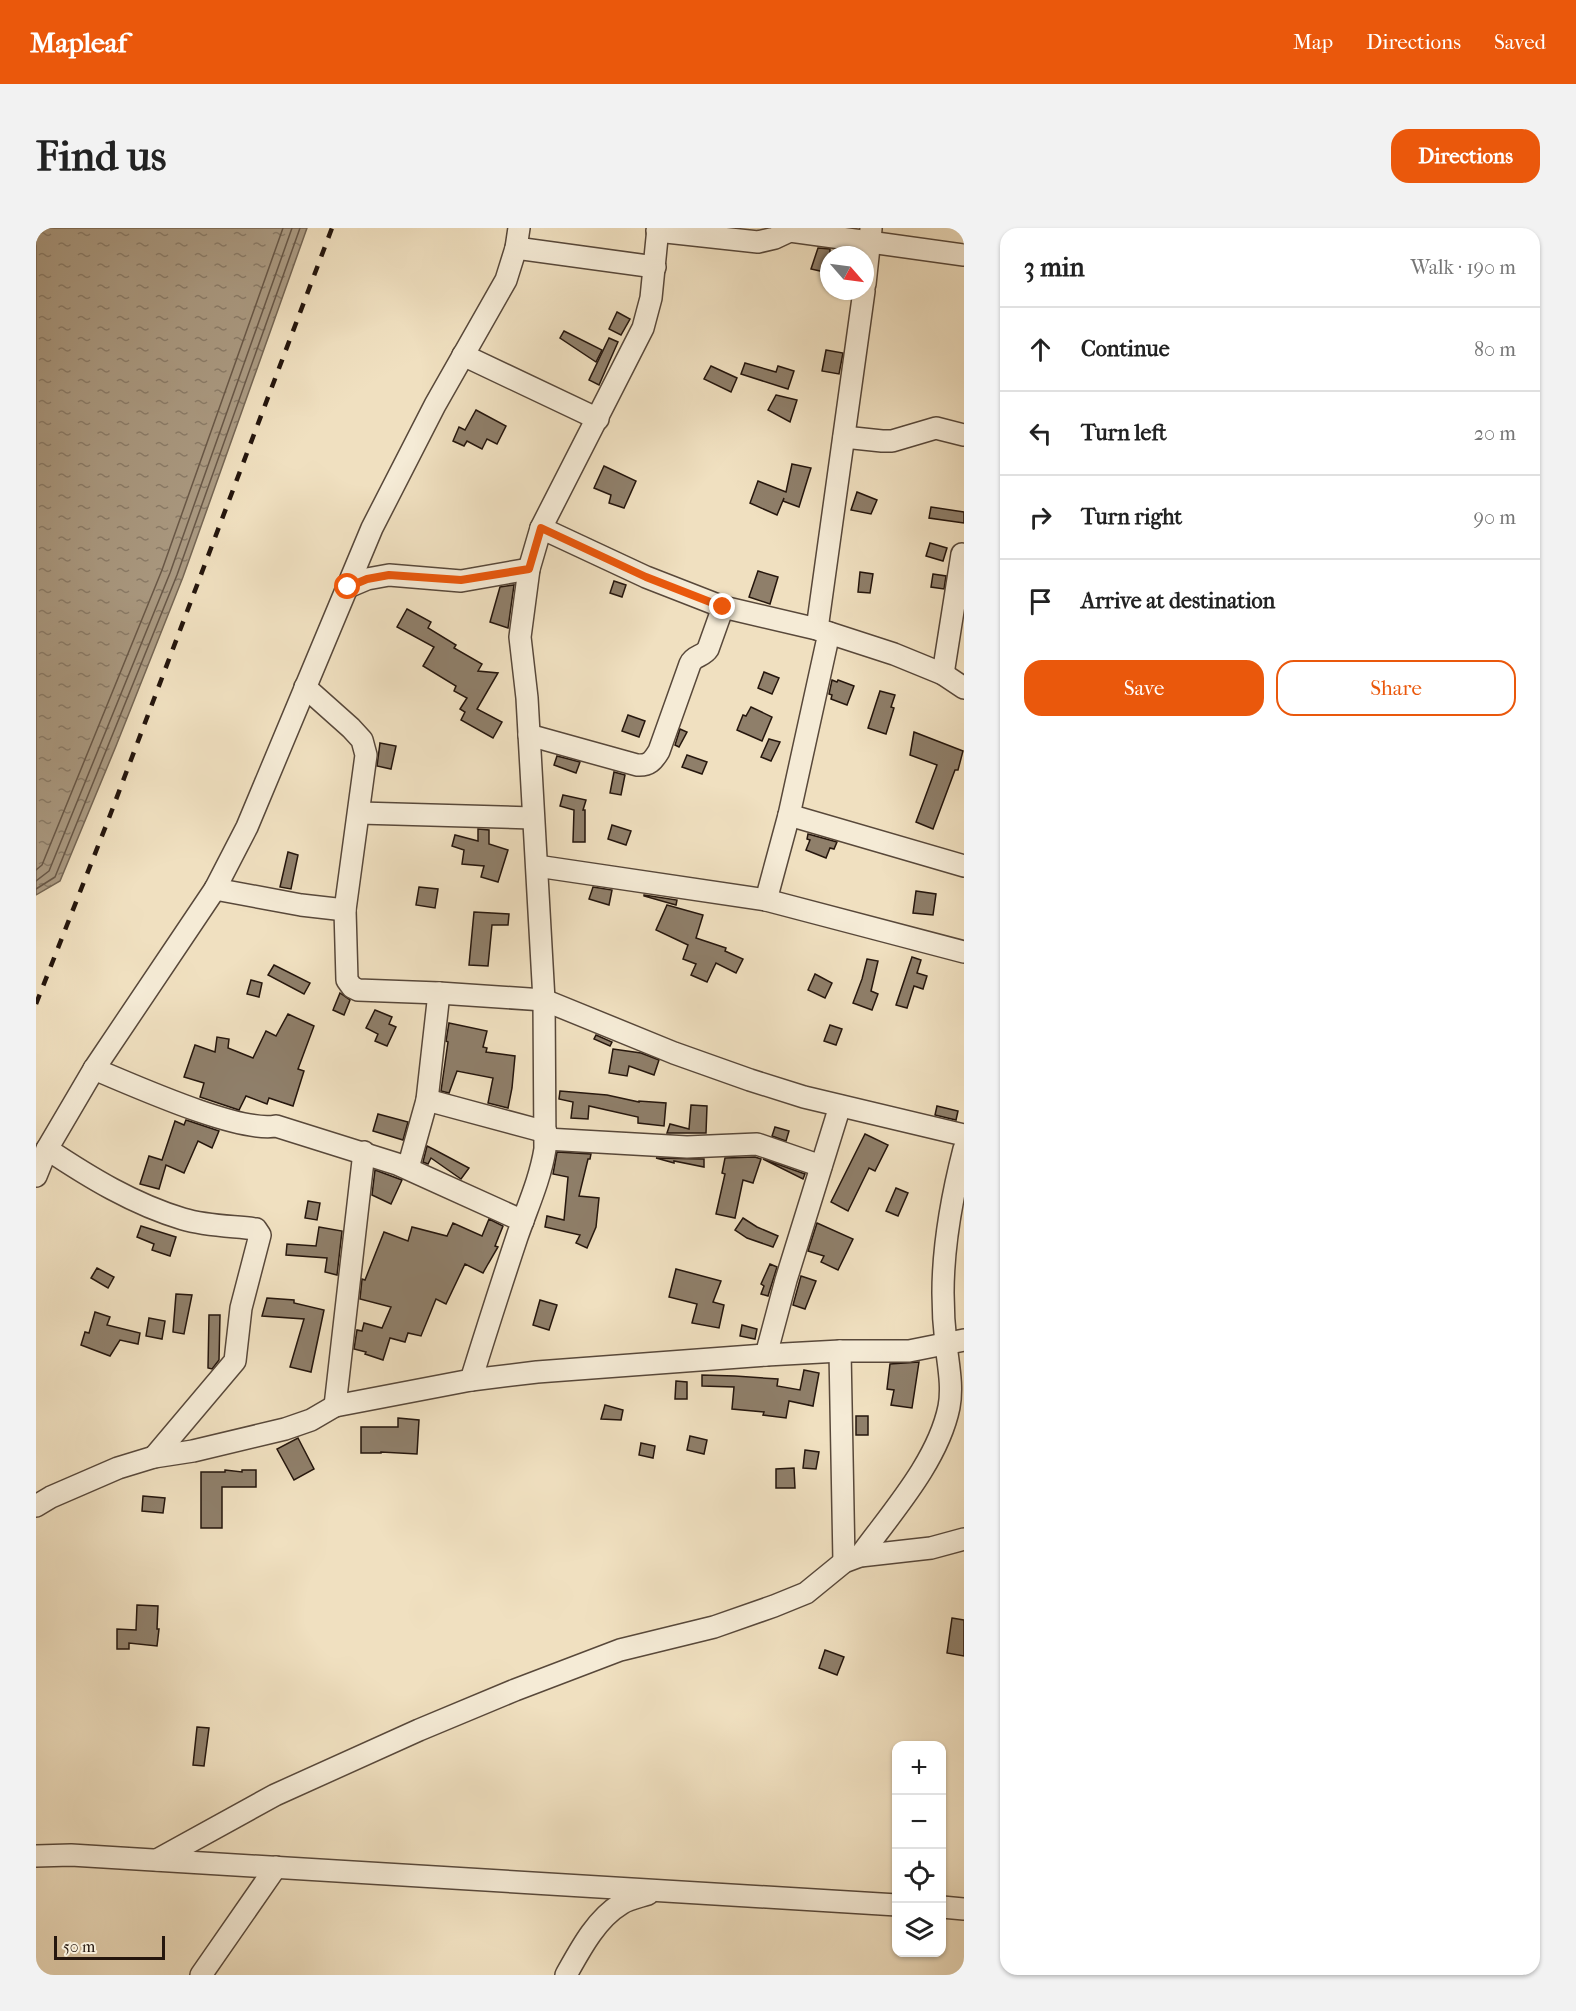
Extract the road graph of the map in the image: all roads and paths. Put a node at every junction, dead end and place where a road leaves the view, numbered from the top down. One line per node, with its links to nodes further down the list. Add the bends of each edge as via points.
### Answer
1 (657, 229): 2 (street, via 758,242 790,231); 5 (street)
2 (871, 235): 4 (street)
3 (517, 238): 5 (street); 7 (street, via 506,280)
4 (964, 255)
5 (655, 267): 8 (street, via 643,328)
6 (863, 300): 10 (street)
7 (463, 356): 8 (street); 14 (street, via 402,467)
8 (598, 419): 11 (street)
9 (964, 435): 10 (street, via 936,428 892,441)
10 (844, 436): 17 (street)
11 (541, 528): 13 (street); 15 (street, via 646,577)
12 (962, 554): 16 (street)
13 (529, 569): 14 (street, via 461,580 389,575); 21 (street, via 520,637)
14 (348, 587): 19 (street)
15 (723, 607): 17 (street); 21 (street, via 708,649 690,664 659,752 650,763 637,765)
16 (957, 623): 18 (street)
17 (823, 631): 18 (street); 23 (street)
18 (943, 674): 20 (street)
19 (305, 687): 22 (street, via 362,740 366,755); 27 (street, via 247,827)
20 (964, 688)
21 (529, 735): 24 (street)
22 (360, 813): 24 (street); 29 (street)
23 (789, 815): 26 (street); 28 (street)
24 (532, 818): 25 (street)
25 (537, 866): 28 (street); 32 (street)
26 (964, 866)
27 (215, 889): 29 (street); 33 (street)
28 (766, 900): 30 (street)
29 (345, 910): 31 (street, via 346,980 351,987)
30 (964, 952)
31 (439, 993): 32 (street); 34 (street)
32 (543, 1000): 35 (street, via 674,1053); 37 (street)
33 (94, 1069): 38 (street); 40 (street, via 222,1118 266,1128 276,1126)
34 (427, 1100): 37 (street); 42 (street)
35 (840, 1106): 36 (street); 41 (street)
36 (964, 1135)
37 (546, 1136): 41 (street, via 687,1147 757,1144); 44 (street, via 542,1167)
38 (47, 1149): 43 (street); 50 (street, via 121,1194 182,1219 256,1229 260,1235 241,1308 235,1361)
39 (964, 1149): 45 (street, via 946,1237 943,1293)
40 (364, 1152): 42 (street); 49 (street)
41 (821, 1166): 47 (street)
42 (408, 1168): 44 (street)
43 (36, 1176)
44 (523, 1221): 48 (street)
45 (955, 1341): 46 (street, via 909,1351); 53 (street, via 949,1407 938,1441 916,1479)
46 (840, 1351): 47 (street); 53 (street)
47 (766, 1355): 48 (street)
48 (471, 1380): 49 (street)
49 (334, 1406): 50 (street, via 285,1429)
50 (154, 1457): 51 (street, via 118,1468)
51 (36, 1506)
52 (964, 1539): 53 (street, via 931,1548)
53 (852, 1559): 55 (street, via 806,1593 774,1606 714,1627 620,1650 419,1730 275,1795)
54 (36, 1856): 55 (street)
55 (157, 1860): 56 (street)
56 (276, 1867): 57 (street); 61 (street)
57 (657, 1890): 58 (street); 62 (street, via 621,1903 601,1921)
58 (892, 1905)
59 (946, 1907): 60 (street)
60 (964, 1909)
61 (201, 1975)
62 (566, 1975)

